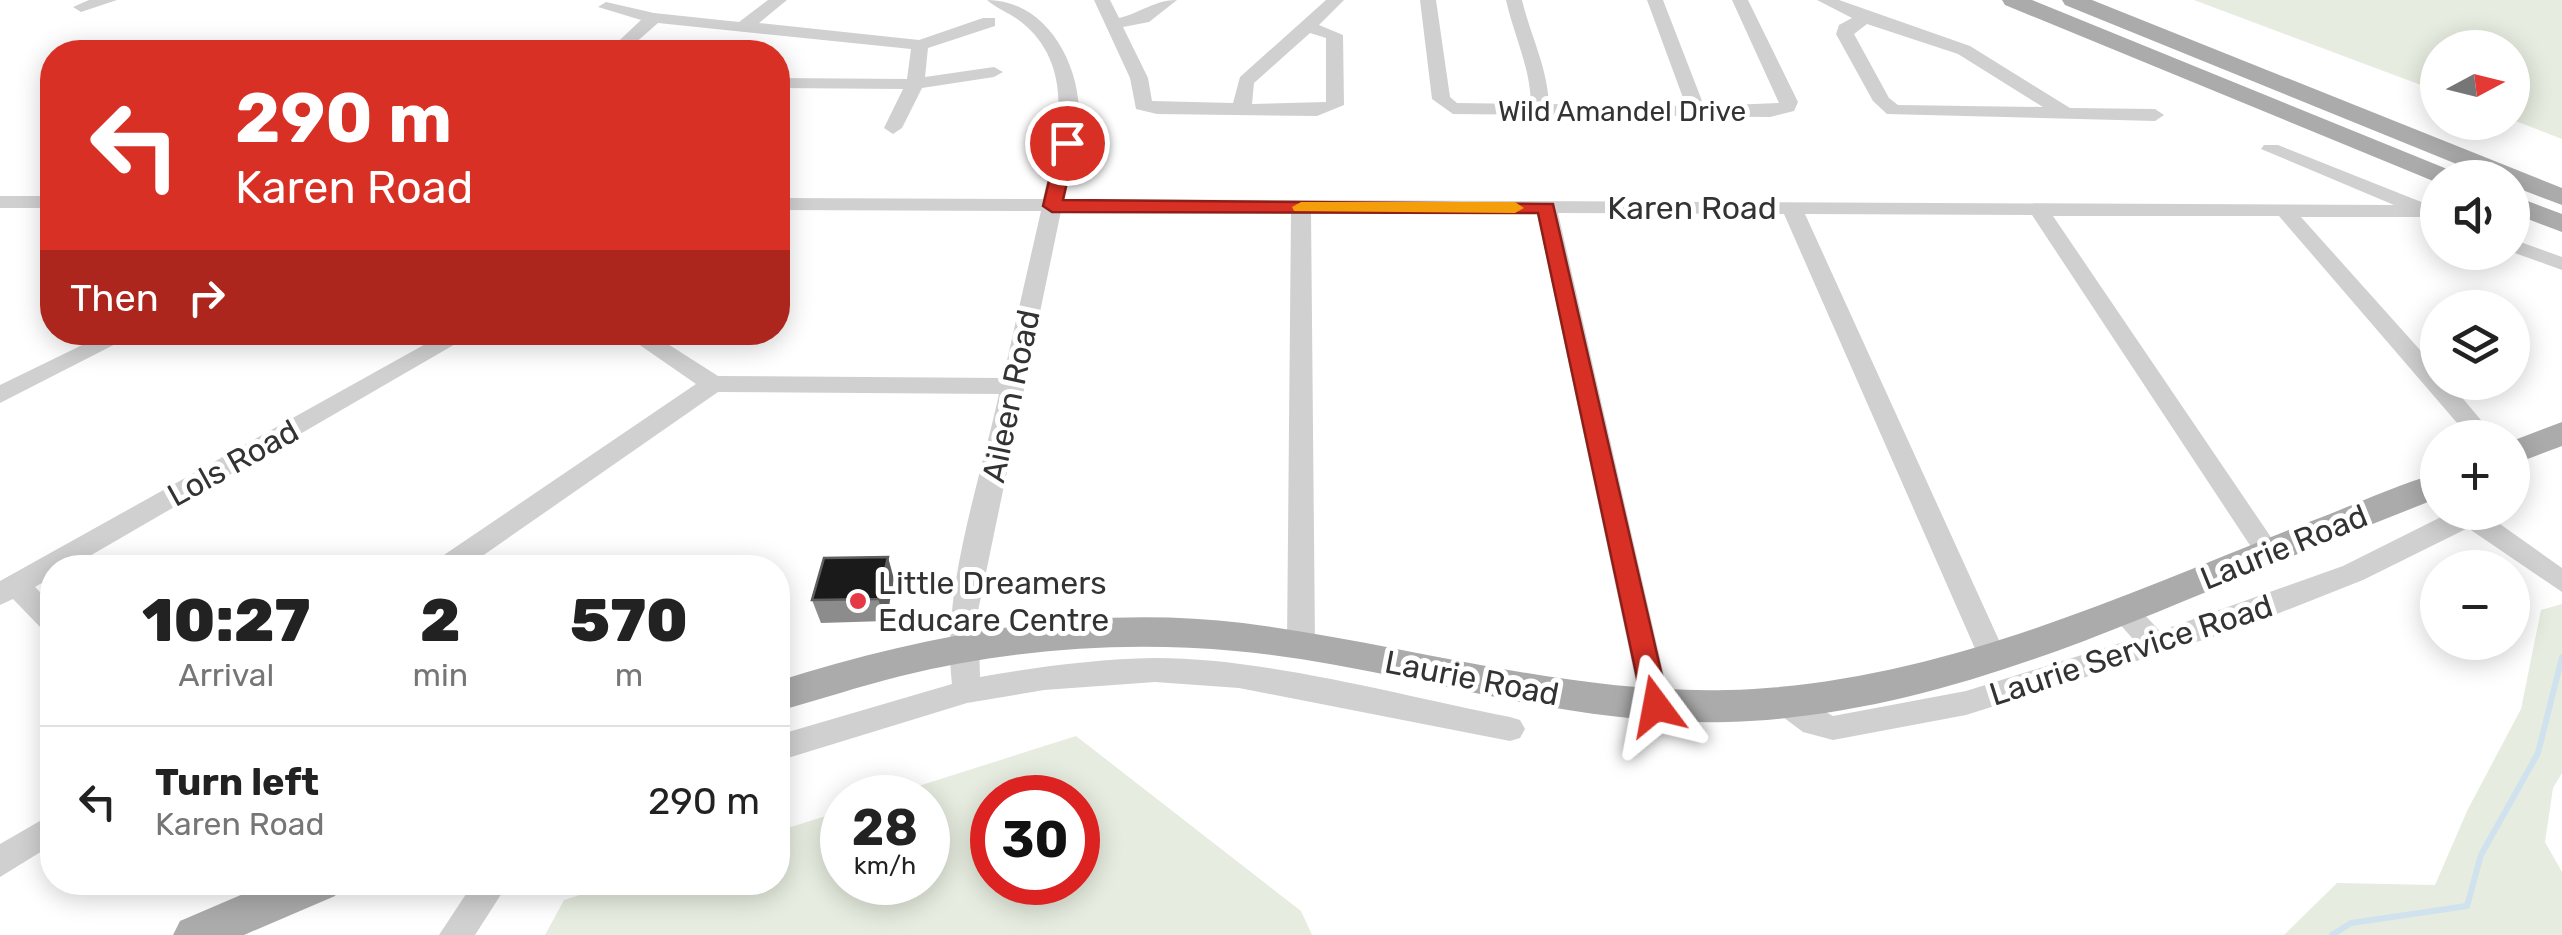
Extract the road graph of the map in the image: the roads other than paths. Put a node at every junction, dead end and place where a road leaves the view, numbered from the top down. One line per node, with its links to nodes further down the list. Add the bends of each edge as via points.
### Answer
1 (109, 0): 16 (street)
2 (779, 0): 22 (street)
3 (995, 0): 40 (street, Aileen Road, via 1026,14 1052,43 1066,80 1067,143)
4 (1102, 0): 20 (street)
5 (1169, 0): 20 (street, via 1143,18)
6 (1336, 0): 21 (street)
7 (1428, 0): 29 (street, Wild Amandel Drive, via 1445,105)
8 (1514, 0): 29 (street, via 1539,79)
9 (1740, 0): 30 (street, Wild Amandel Drive, via 1789,102 1770,111)
10 (1825, 0): 17 (street)
11 (2013, 0): 35 (main road)
12 (2073, 0): 36 (main road)
13 (692, 2): 18 (street)
14 (1654, 2): 30 (street)
15 (606, 6): 18 (street)
16 (81, 7)
17 (1864, 18): 31 (street, via 1964,50); 31 (street, via 1845,34 1882,102 1894,110)
18 (668, 19): 22 (street); 23 (street)
19 (989, 22): 24 (street)
20 (1112, 24): 28 (street, via 1139,78 1143,104)
21 (1309, 27): 28 (street, via 1246,81); 28 (street, via 1335,38 1334,105)
22 (744, 28): 24 (street)
23 (634, 40)
24 (920, 45): 27 (street)
25 (994, 72): 27 (street)
26 (790, 83): 27 (street)
27 (915, 84): 33 (street)
28 (1243, 109)
29 (1540, 110): 30 (street, Wild Amandel Drive)
30 (1697, 112)
31 (2067, 114): 32 (street)
32 (2155, 115)
33 (894, 128)
34 (2271, 148): 44 (street)
35 (2420, 167)
36 (2562, 197)
37 (40, 202): 38 (street)
38 (1, 204)
39 (790, 204): 40 (street, Karen Road)
40 (1052, 206): 41 (street, Karen Road); 56 (street, Aileen Road)
41 (1302, 207): 42 (street, Karen Road); 73 (street)
42 (1546, 208): 43 (street, Karen Road); 79 (street)
43 (1792, 208): 45 (street, Karen Road); 75 (street)
44 (2420, 208)
45 (2039, 210): 46 (street, Karen Road); 64 (street)
46 (2285, 211): 48 (street, Karen Road); 58 (street)
47 (2530, 211): 49 (main road)
48 (2420, 213)
49 (2562, 224)
50 (2530, 251): 51 (street)
51 (2562, 264)
52 (102, 345): 57 (street)
53 (443, 345): 65 (street, Lols Road)
54 (652, 345): 55 (street)
55 (713, 384): 56 (street); 66 (street)
56 (1012, 386): 74 (street, Aileen Road, via 964,611)
57 (0, 395)
58 (2468, 420)
59 (2562, 433): 60 (main road)
60 (2530, 446)
61 (2420, 495): 64 (main road, Laurie Road)
62 (2435, 530): 72 (street, Laurie Service Road, via 2315,589)
63 (2489, 530): 68 (street)
64 (2268, 552): 71 (main road, Laurie Road)
65 (70, 555)
66 (463, 555)
67 (40, 572): 69 (street, Lols Road)
68 (2562, 582)
69 (8, 590): 70 (street)
70 (40, 612)
71 (2124, 612): 72 (street); 75 (main road, Laurie Road)
72 (2156, 644): 78 (street, Laurie Service Road, via 1885,721 1833,728 1813,724)
73 (1301, 646): 74 (main road, Laurie Road, via 1165,633); 79 (main road, Laurie Road, via 1504,687)
74 (962, 649): 76 (main road, Laurie Road); 77 (street, Aileen Road)
75 (1994, 660): 78 (main road, Laurie Road, via 1889,688)
76 (790, 692)
77 (967, 692): 80 (street, via 1101,672 1204,672); 81 (street)
78 (1785, 702): 79 (main road, Laurie Road)
79 (1656, 706)
80 (1510, 729)
81 (790, 744)
82 (40, 836): 83 (street)
83 (0, 862)
84 (289, 895): 86 (main road)
85 (484, 895): 87 (street)
86 (194, 935)
87 (456, 935)

